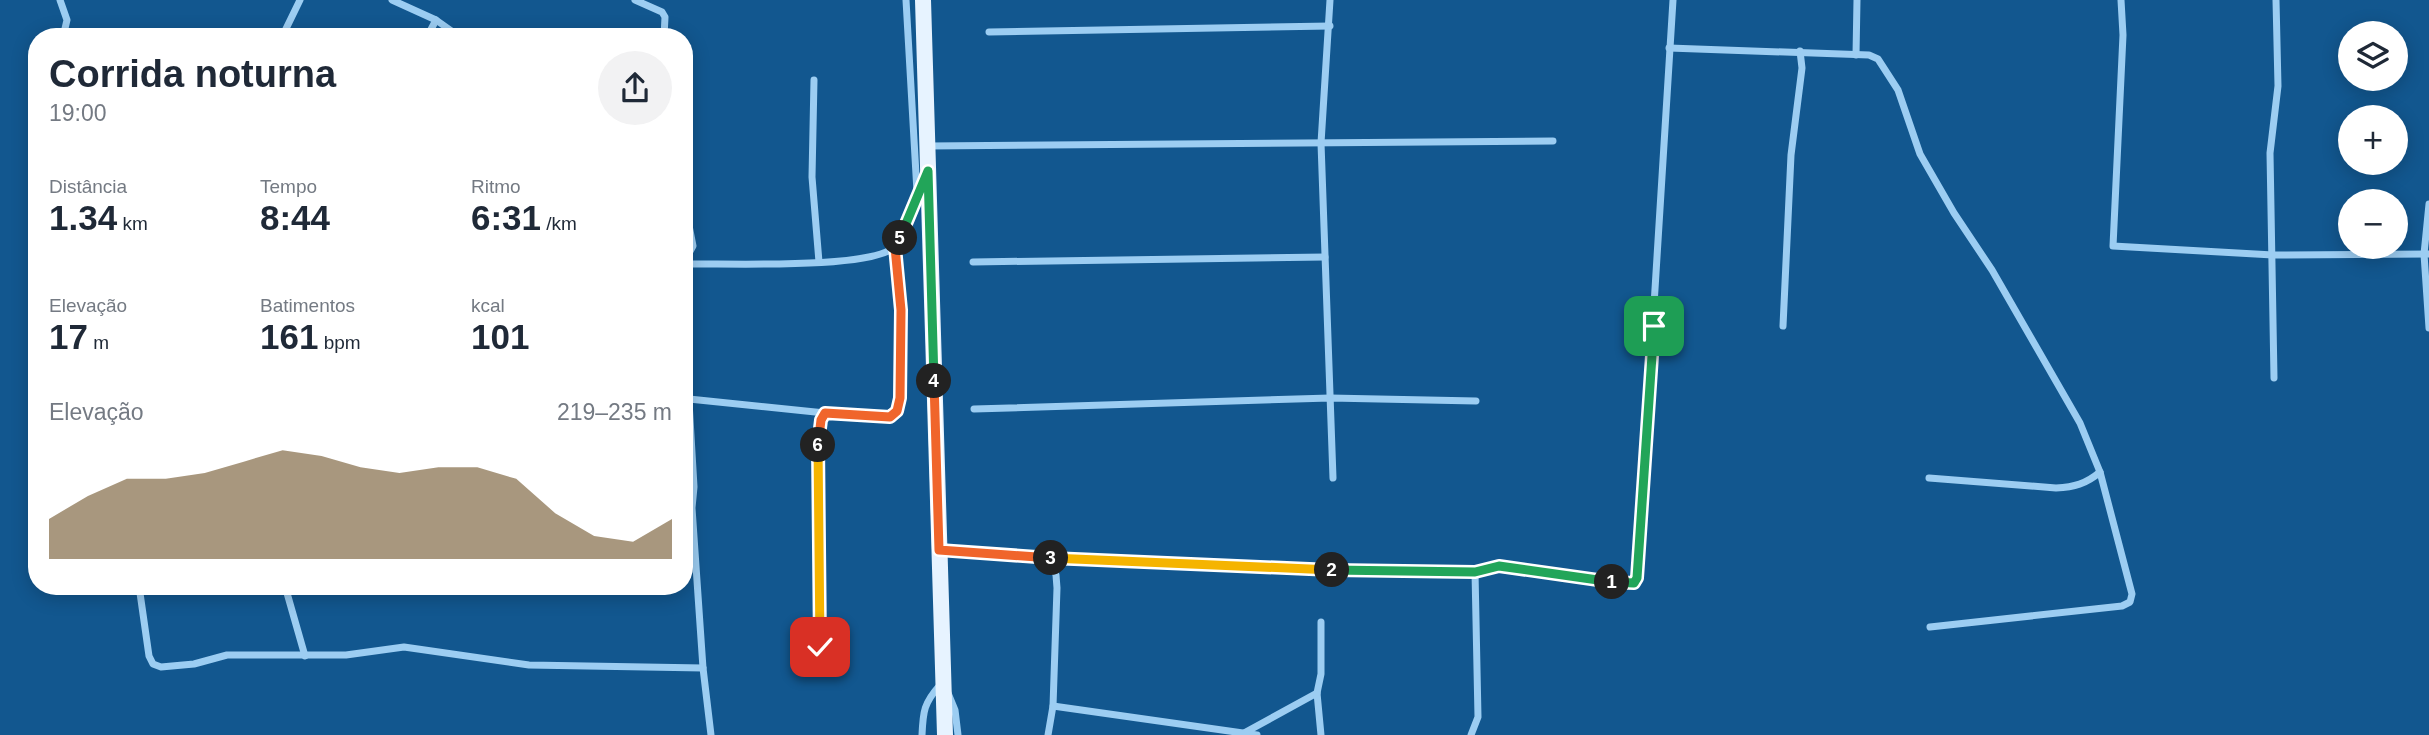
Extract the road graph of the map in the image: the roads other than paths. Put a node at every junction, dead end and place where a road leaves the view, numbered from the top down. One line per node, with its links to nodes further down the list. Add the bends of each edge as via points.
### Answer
1 (60, 0): 14 (street)
2 (300, 0): 15 (street)
3 (392, 0): 12 (street)
4 (635, 0): 18 (street, via 662,12)
5 (906, 0): 28 (street)
6 (923, 0): 26 (main road)
7 (1330, 0): 13 (street)
8 (1673, 0): 20 (street)
9 (1857, 0): 22 (street)
10 (2121, 0): 32 (street, via 2113,246)
11 (2276, 0): 32 (street, via 2278,86 2270,153)
12 (436, 20): 16 (street); 17 (street)
13 (1330, 26): 19 (street); 25 (street)
14 (65, 28)
15 (286, 28)
16 (432, 28)
17 (447, 28)
18 (664, 28)
19 (989, 32)
20 (1669, 48): 21 (street); 53 (street, via 1637,578 1625,584 1499,566)
21 (1800, 51): 22 (street); 37 (street)
22 (1856, 55): 46 (street, via 1878,59 1898,90 1920,154 2080,423)
23 (814, 80): 34 (street, via 812,167)
24 (1553, 141): 25 (street)
25 (1321, 143): 26 (street); 33 (street)
26 (927, 146): 27 (main road)
27 (928, 171): 28 (street); 51 (main road)
28 (918, 196): 30 (street)
29 (2429, 204): 31 (street)
30 (895, 247): 34 (street, via 865,258); 44 (street, via 901,310 897,411 890,417)
31 (2427, 254): 32 (street); 38 (street)
32 (2273, 255): 39 (street)
33 (1325, 257): 35 (street); 40 (street)
34 (819, 262): 36 (street)
35 (973, 262)
36 (693, 263)
37 (1783, 326)
38 (2429, 328)
39 (2274, 378)
40 (1330, 398): 42 (street); 43 (street); 47 (street)
41 (693, 400): 44 (street)
42 (1476, 401)
43 (974, 409)
44 (825, 413): 58 (street, via 817,454)
45 (693, 470): 49 (street)
46 (2100, 472): 48 (street, via 2075,486 2056,488); 57 (street, via 2132,594 2130,602)
47 (1333, 478)
48 (1929, 478)
49 (693, 498)
50 (693, 523): 60 (street)
51 (939, 550): 52 (street); 61 (main road)
52 (1049, 558): 53 (street); 63 (street, via 1057,588)
53 (1475, 572): 72 (street, via 1478,717)
54 (140, 595): 59 (street, via 149,656 161,667 227,656)
55 (288, 595): 59 (street)
56 (1321, 622): 62 (street)
57 (1930, 627)
58 (820, 647)
59 (305, 656): 60 (street, via 404,647 529,665)
60 (703, 668): 65 (street)
61 (942, 682): 66 (street, via 924,708); 67 (main road); 68 (street, via 955,710)
62 (1317, 693): 64 (street); 71 (street)
63 (1053, 706): 64 (street); 69 (street)
64 (1241, 734): 70 (street)
65 (712, 735)
66 (922, 735)
67 (945, 735)
68 (958, 735)
69 (1048, 735)
70 (1257, 735)
71 (1321, 735)
72 (1471, 735)

